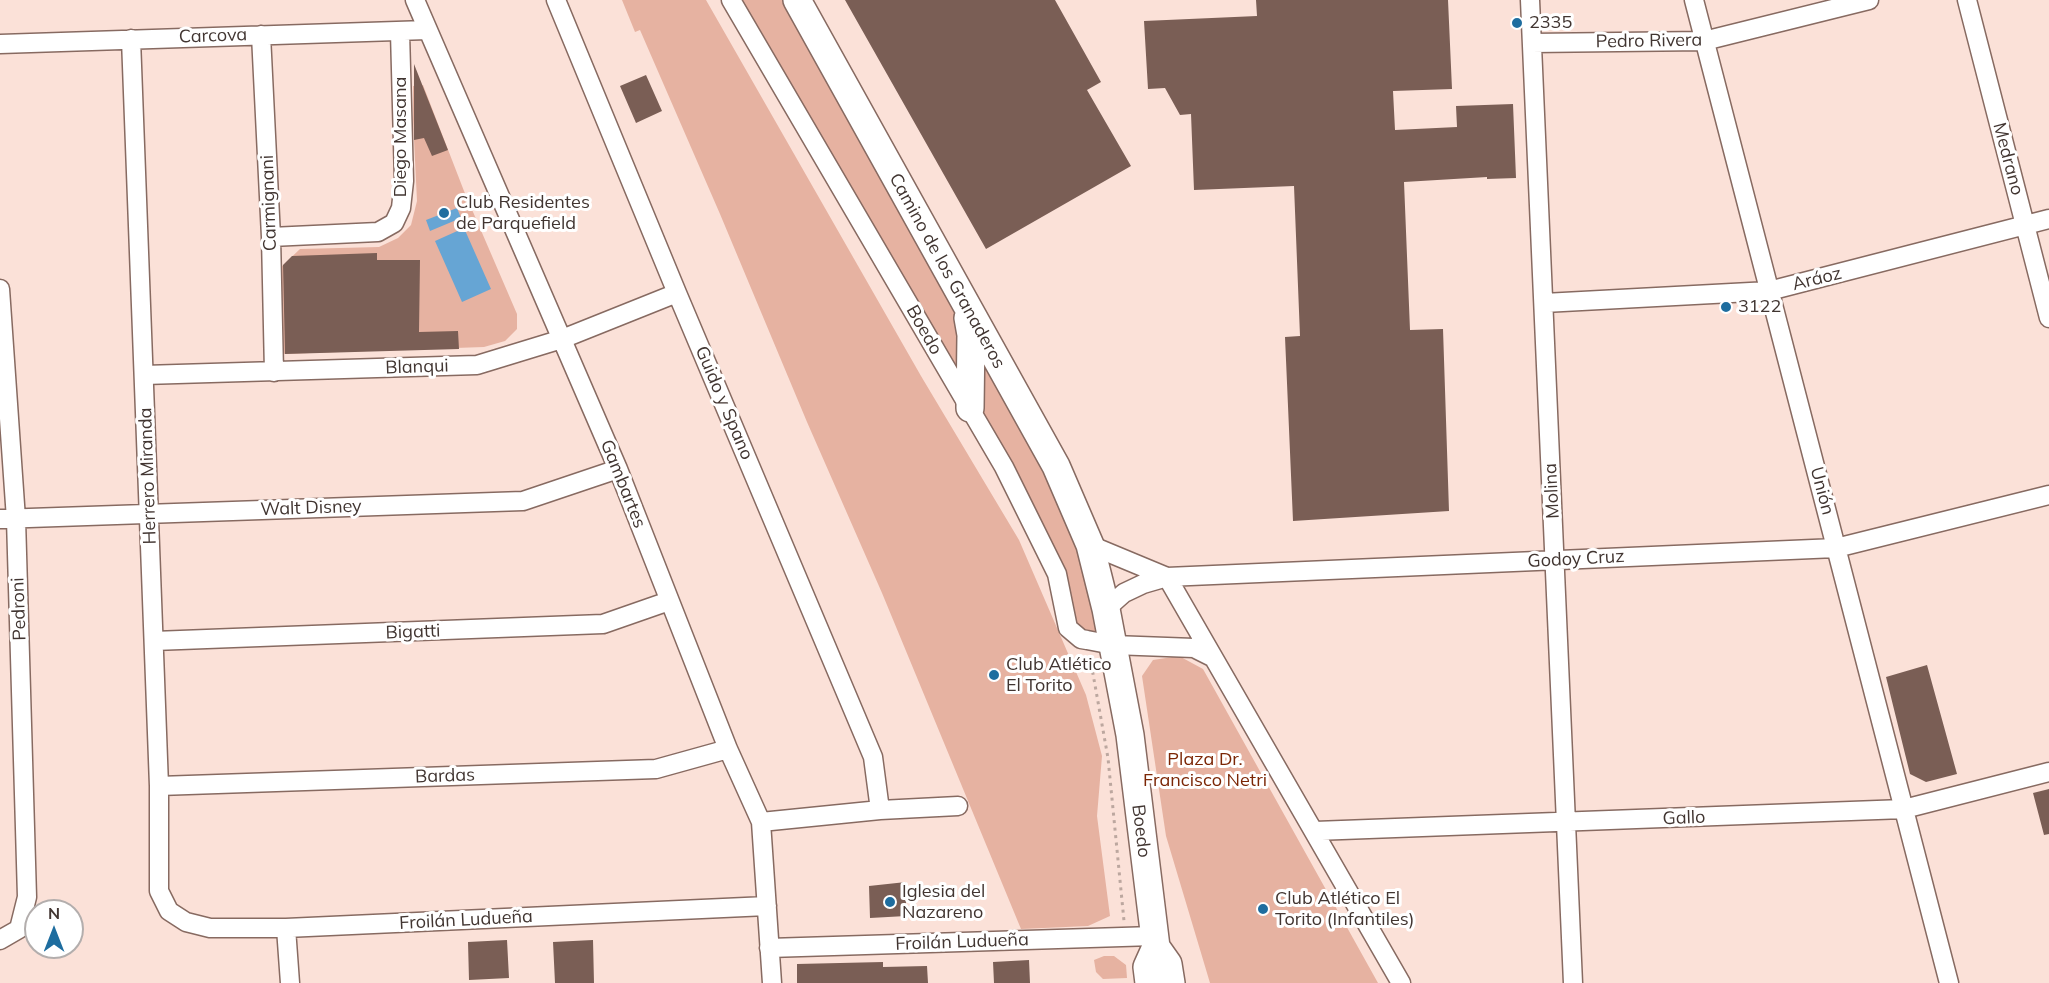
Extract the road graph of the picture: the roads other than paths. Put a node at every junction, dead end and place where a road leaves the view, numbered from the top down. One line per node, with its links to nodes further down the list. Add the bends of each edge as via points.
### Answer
1 (415, 0): 9 (street, Gambartes)
2 (556, 0): 21 (street, Guido y Spano)
3 (731, 0): 28 (street, Boedo)
4 (797, 0): 23 (main road, Camino de los Granaderos)
5 (1530, 0): 14 (street, Molina)
6 (1694, 0): 13 (street, Unión)
7 (1869, 0): 13 (street, Pedro Rivera)
8 (1966, 0): 17 (street, Medrano)
9 (427, 30): 10 (street, Carcova); 25 (street, Gambartes)
10 (400, 32): 11 (street, Carcova); 18 (street, Diego Masana, via 404,180 401,208 394,223 378,232)
11 (261, 35): 12 (street, Carcova); 18 (street, Carmignani)
12 (131, 39): 15 (street, Carcova); 27 (street, Herrero Miranda)
13 (1704, 41): 14 (street, Pedro Rivera); 20 (street, Unión)
14 (1532, 43): 22 (street, Molina)
15 (0, 44)
16 (2049, 219): 17 (street, Aráoz)
17 (2025, 225): 20 (street, Aráoz); 24 (street, Medrano)
18 (271, 237): 26 (street, Carmignani)
19 (0, 289): 32 (street, Pedroni)
20 (1769, 291): 22 (street, Aráoz); 34 (street, Unión)
21 (677, 292): 25 (street, Blanqui); 47 (street, Guido y Spano, via 873,757)
22 (1544, 303): 35 (street, Molina)
23 (966, 304): 28 (main road, via 971,335); 33 (main road, Camino de los Granaderos, via 1056,466)
24 (2049, 318)
25 (562, 339): 26 (street, Blanqui, via 477,365); 29 (street, Gambartes)
26 (274, 372): 27 (street, Blanqui)
27 (144, 375): 31 (street, Herrero Miranda)
28 (969, 408): 40 (street, Boedo, via 1004,467 1057,573 1068,628 1081,639)
29 (618, 469): 31 (street, Walt Disney, via 523,501); 37 (street, Gambartes)
30 (2049, 495): 34 (street, Godoy Cruz)
31 (149, 513): 32 (street, Walt Disney); 39 (street, Herrero Miranda)
32 (8, 519): 54 (street, Pedroni, via 27,897 19,929)
33 (1090, 545): 36 (street); 38 (main road, Camino de los Granaderos)
34 (1836, 548): 35 (street, Godoy Cruz); 46 (street, Unión)
35 (1555, 560): 36 (street, Godoy Cruz); 49 (street, Molina)
36 (1167, 577): 38 (street, Godoy Cruz, via 1124,593); 41 (street)
37 (669, 601): 39 (street, Bigatti, via 603,624); 42 (street, Gambartes)
38 (1106, 609): 40 (main road, Boedo)
39 (154, 642): 44 (street, Herrero Miranda)
40 (1113, 645): 41 (street, Boedo, via 1194,648); 55 (main road, Boedo, via 1130,735)
41 (1212, 657): 50 (street)
42 (728, 749): 44 (street, Bardas, via 656,769); 48 (street, Gambartes)
43 (2049, 772): 46 (street, Gallo)
44 (159, 786): 52 (street, Herrero Miranda, via 159,891)
45 (958, 806): 47 (street)
46 (1904, 809): 49 (street, Gallo); 63 (street, Unión)
47 (880, 810): 48 (street)
48 (761, 822): 51 (street, Gambartes)
49 (1566, 823): 50 (street, Gallo); 62 (street, Molina)
50 (1315, 831): 61 (street)
51 (767, 906): 53 (street, Froilán Ludueña); 56 (street, Gambartes)
52 (169, 911): 53 (street, Froilán Ludueña, via 186,922 210,928)
53 (286, 928): 57 (street)
54 (0, 940)
55 (1155, 942): 56 (street, Froilán Ludueña); 59 (main road, Boedo, via 1147,967); 60 (main road, Boedo, via 1168,964)
56 (769, 948): 58 (street, Gambartes)
57 (290, 983)
58 (772, 983)
59 (1149, 983)
60 (1171, 983)
61 (1401, 983)
62 (1573, 983)
63 (1949, 983)

